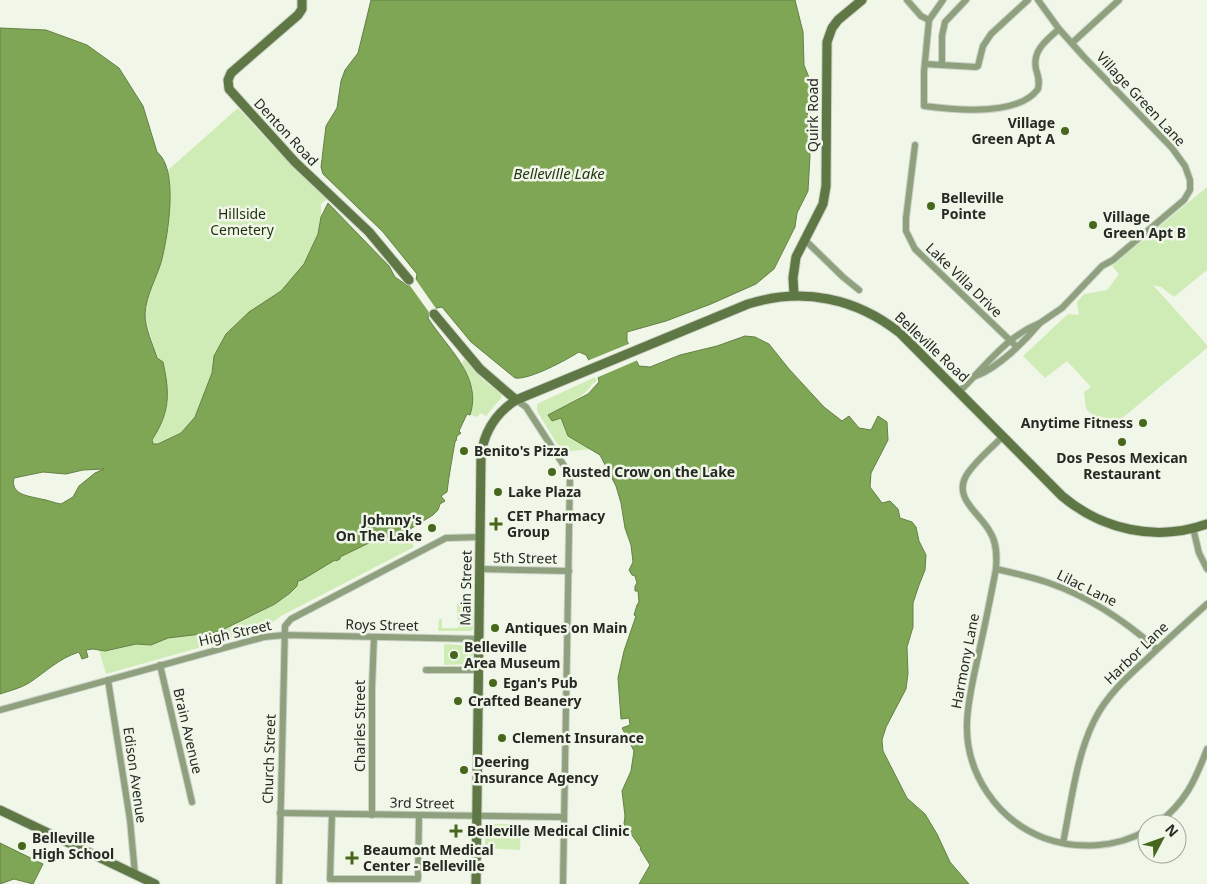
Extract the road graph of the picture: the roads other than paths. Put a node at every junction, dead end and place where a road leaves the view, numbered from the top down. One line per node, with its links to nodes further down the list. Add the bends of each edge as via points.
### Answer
1 (302, 0): 16 (main road, Denton Road, via 298,15 231,73 229,89 294,162 369,232)
2 (862, 0): 15 (main road, Quirk Road, via 838,20 829,35 826,57 826,186 823,204)
3 (907, 0): 9 (street)
4 (943, 0): 9 (street)
5 (966, 0): 13 (street, via 945,22)
6 (1028, 0): 13 (street, via 991,34 983,46 978,66)
7 (1038, 0): 10 (street, Village Green Lane)
8 (1119, 0): 11 (street)
9 (929, 20): 12 (street)
10 (1059, 29): 11 (street, Village Green Lane); 12 (street, via 1041,44 1035,57 1038,89 1020,102 987,110 924,106)
11 (1072, 43): 20 (street, Village Green Lane, via 1172,148 1185,166 1190,190 1184,200 1102,266 1062,308)
12 (925, 64): 13 (street)
13 (942, 65)
14 (915, 145): 21 (street, Lake Villa Drive, via 906,218 909,240 916,251)
15 (805, 240): 17 (street); 18 (main road, Quirk Road, via 796,257)
16 (409, 280)
17 (859, 290)
18 (794, 295): 24 (main road, Belleville Road, via 834,299 877,316 900,333); 25 (main road, Belleville Road, via 748,304)
19 (434, 314): 25 (main road, via 480,369)
20 (1040, 322): 21 (street); 22 (street)
21 (1009, 340): 22 (street, Lake Villa Drive); 23 (street)
22 (1017, 347): 23 (street, via 986,372)
23 (976, 376): 24 (street)
24 (959, 392): 27 (main road, Belleville Road)
25 (516, 400): 26 (main road, Belleville Road); 34 (street, via 526,407 570,475)
26 (496, 417): 30 (main road, Main Street, via 482,450)
27 (1003, 436): 29 (main road, Belleville Road, via 1062,496 1096,518 1143,532); 32 (street, Harmony Lane, via 968,472 963,487 968,504 993,537)
28 (1207, 524): 29 (main road, Belleville Road)
29 (1193, 528): 33 (street, via 1198,553)
30 (481, 537): 31 (main road, Main Street); 36 (street, High Street, via 446,538 291,620 285,626)
31 (480, 569): 34 (street, 5th Street); 38 (main road, Main Street)
32 (996, 569): 39 (street, Lilac Lane, via 1048,583 1082,597 1123,621); 56 (street, Harmony Lane, via 968,708 970,754 982,785 1003,812 1032,833)
33 (1207, 570)
34 (569, 571): 54 (street)
35 (1207, 604): 39 (street, Harbor Lane)
36 (285, 635): 37 (street, Roys Street); 40 (street, High Street, via 247,640); 48 (street, Church Street)
37 (374, 637): 38 (street, Roys Street); 50 (street, Charles Street)
38 (480, 639): 42 (main road, Main Street)
39 (1157, 649): 56 (street, Harbor Lane, via 1116,688 1093,723 1082,753)
40 (160, 665): 43 (street, High Street); 46 (street, Brain Avenue)
41 (426, 670): 42 (street)
42 (479, 670): 53 (main road, Main Street)
43 (108, 680): 44 (street, High Street); 57 (street, Edison Avenue)
44 (0, 710)
45 (1207, 749): 51 (street, via 1190,790)
46 (192, 802)
47 (0, 810): 57 (main road)
48 (280, 813): 49 (street, 3rd Street); 60 (street, Church Street)
49 (332, 814): 50 (street, 3rd Street); 58 (street, via 330,879)
50 (372, 814): 52 (street, 3rd Street)
51 (1169, 814)
52 (419, 816): 53 (street, 3rd Street); 58 (street, via 418,879)
53 (478, 816): 54 (street, 3rd Street); 61 (main road, Main Street)
54 (563, 817): 62 (street)
55 (1137, 834): 56 (street, Harmony Lane, via 1101,845)
56 (1063, 843)
57 (135, 874): 59 (main road)
58 (372, 882)
59 (155, 884)
60 (279, 884)
61 (476, 884)
62 (563, 884)

